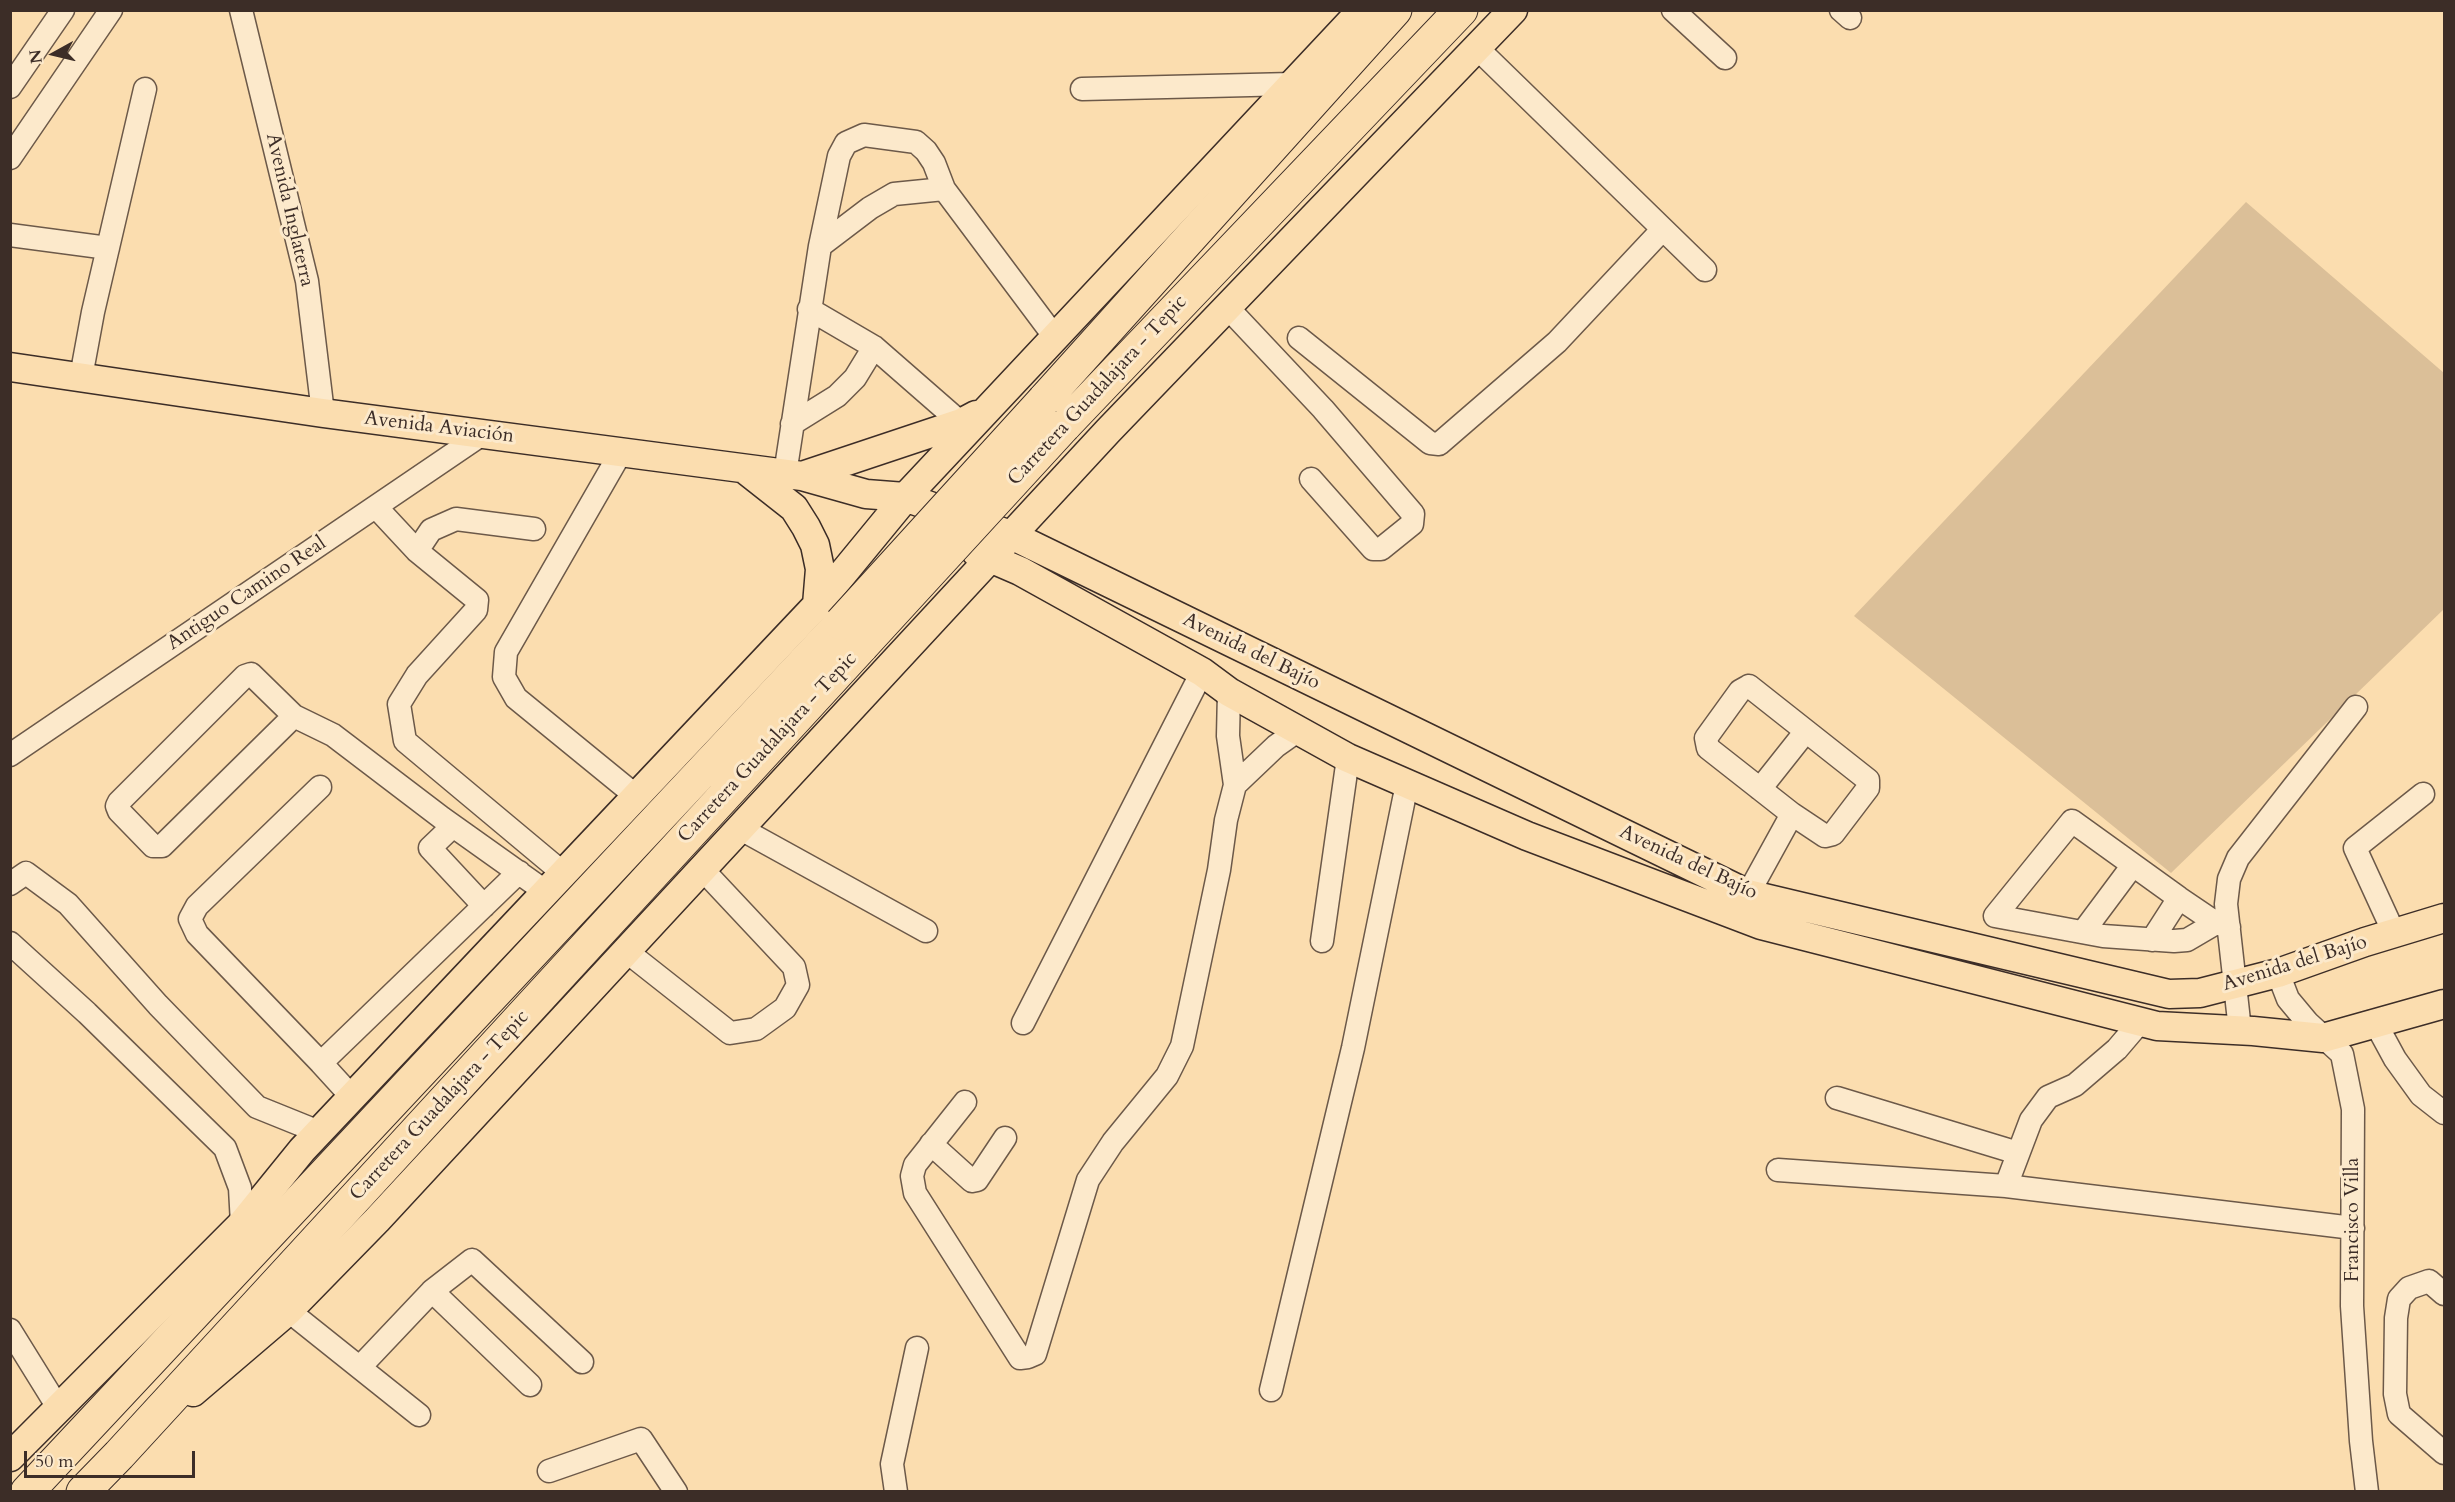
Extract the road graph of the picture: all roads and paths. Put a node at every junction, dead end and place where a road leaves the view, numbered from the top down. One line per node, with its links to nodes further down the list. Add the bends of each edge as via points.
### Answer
1 (63, 10): 12 (street)
2 (111, 10): 15 (street)
3 (241, 10): 30 (street, Avenida Inglaterra, via 307,281)
4 (1362, 10): 11 (main road)
5 (1395, 10): 47 (highway, Carretera Guadalajara - Tepic, bridge)
6 (1461, 10): 47 (highway, Carretera Guadalajara - Tepic, bridge, via 1064,426)
7 (1512, 10): 9 (main road)
8 (1672, 10): 10 (street)
9 (1477, 48): 17 (street); 22 (main road)
10 (1725, 58)
11 (1292, 84): 13 (street); 25 (main road)
12 (10, 87)
13 (1082, 88)
14 (145, 89): 20 (street)
15 (10, 158)
16 (944, 189): 19 (street, via 894,194); 19 (street, via 934,163 916,142 864,135 846,143 839,156); 25 (street)
17 (1663, 229): 21 (street); 24 (street, via 1557,342 1439,444 1430,443)
18 (10, 235): 20 (street)
19 (820, 246): 23 (street)
20 (108, 248): 28 (street)
21 (1705, 270)
22 (1227, 307): 33 (main road); 38 (street, via 1323,409 1413,514 1412,525 1381,549 1373,549)
23 (809, 309): 26 (street); 32 (street)
24 (1299, 338)
25 (1045, 346): 29 (main road); 33 (main road, via 1023,389 1027,415 1035,425 1060,438)
26 (874, 347): 31 (street); 32 (street, via 855,378 837,396)
27 (10, 367): 28 (main road, Avenida Aviación)
28 (81, 377): 30 (main road, Avenida Aviación)
29 (986, 410): 31 (main road); 40 (main road)
30 (322, 413): 34 (main road, Avenida Aviación)
31 (961, 423): 37 (main road)
32 (792, 424): 37 (street)
33 (1108, 431): 44 (main road)
34 (484, 433): 35 (main road, Avenida Aviación); 41 (street, Antiguo Camino Real)
35 (621, 452): 36 (main road, Avenida Aviación); 62 (street, via 506,652 504,677 516,698)
36 (745, 470): 37 (main road, Avenida Aviación); 47 (main road, via 794,508 806,526)
37 (794, 475): 39 (main road, Avenida Aviación)
38 (1311, 479)
39 (866, 494): 40 (main road, Avenida Aviación); 42 (main road)
40 (905, 497): 42 (main road); 44 (main road, Avenida Aviación)
41 (376, 507): 45 (street); 55 (street, Antiguo Camino Real)
42 (886, 519): 46 (main road); 47 (main road)
43 (534, 529): 45 (street, via 456,519 431,530)
44 (1013, 536): 46 (main road); 71 (main road, Avenida del Bajío)
45 (417, 551): 69 (street, via 477,600 476,610 417,675 399,704 405,741)
46 (992, 557): 48 (main road, Avenida del Bajío); 49 (main road)
47 (840, 625): 49 (main road, via 846,604 866,615 874,626); 62 (main road); 106 (highway, Carretera Guadalajara - Tepic); 120 (highway, Carretera Guadalajara - Tepic)
48 (1202, 672): 50 (main road, Avenida del Bajío); 87 (street)
49 (885, 674): 65 (main road)
50 (1229, 692): 53 (main road, Avenida del Bajío); 58 (street, via 1228,736)
51 (2356, 707): 75 (street, via 2238,858 2229,879)
52 (294, 716): 52 (street, via 255,676 245,676 119,802 119,811 153,846 162,846); 64 (street, via 333,735)
53 (1300, 729): 56 (main road, Avenida del Bajío); 58 (street)
54 (1806, 731): 60 (street); 60 (street, via 1749,686 1740,691 1706,738 1708,748); 63 (street, via 1868,780 1868,788 1833,834 1825,836)
55 (10, 755)
56 (1348, 758): 57 (main road, Avenida del Bajío); 80 (street)
57 (1407, 784): 86 (main road, Avenida del Bajío, via 1527,836 1761,925); 112 (street, via 1353,1048)
58 (1235, 785): 98 (street, via 1182,1046 1167,1076 1113,1142 1088,1180 1035,1354 1028,1358 1020,1358 915,1193 915,1165)
59 (320, 787): 91 (street, via 197,906 190,919 197,933)
60 (1760, 789): 63 (street)
61 (2424, 794): 78 (street, via 2355,848)
62 (636, 796): 69 (main road)
63 (1792, 814): 71 (street)
64 (453, 826): 68 (street); 73 (street, via 430,848)
65 (741, 829): 67 (main road); 76 (street)
66 (2133, 865): 72 (street); 77 (street); 77 (street, via 2072,820 1995,916)
67 (703, 870): 82 (main road); 82 (street, via 795,967 798,985 785,1008 756,1029 730,1033)
68 (519, 872): 69 (street); 73 (street)
69 (555, 882): 92 (main road)
70 (10, 884): 96 (street, via 26,873 68,904 257,1107)
71 (1748, 894): 84 (main road, Avenida del Bajío, via 2169,994 2200,993)
72 (2179, 898): 75 (street); 79 (street)
73 (484, 906): 91 (street)
74 (2445, 918): 78 (main road, Avenida del Bajío)
75 (2222, 925): 79 (street, via 2187,940); 84 (street)
76 (926, 931)
77 (2083, 933): 79 (street)
78 (2394, 933): 83 (main road, Avenida del Bajío)
79 (2152, 940)
80 (1322, 941)
81 (10, 943): 102 (street, via 225,1148 240,1188)
82 (626, 951): 106 (main road)
83 (2278, 973): 84 (main road, Avenida del Bajío); 90 (street, Francisco Villa, via 2288,999)
84 (2236, 983): 89 (street)
85 (2445, 1004): 88 (main road, Avenida del Bajío)
86 (2140, 1022): 89 (main road, Avenida del Bajío); 99 (street, via 2117,1049 2075,1085 2048,1097 2031,1120)
87 (1023, 1023)
88 (2376, 1024): 90 (main road, Avenida del Bajío); 95 (street, via 2421,1095)
89 (2240, 1030): 90 (main road, Avenida del Bajío)
90 (2323, 1038): 103 (street, Francisco Villa, via 2342,1054 2353,1109)
91 (321, 1063): 92 (street)
92 (352, 1097): 96 (main road)
93 (1838, 1098): 99 (street)
94 (965, 1102): 98 (street)
95 (2445, 1113)
96 (319, 1132): 102 (main road)
97 (1005, 1138): 98 (street, via 977,1180 972,1180)
98 (931, 1144)
99 (2018, 1153): 101 (street)
100 (1778, 1170): 101 (street)
101 (2006, 1186): 103 (street)
102 (242, 1224): 113 (main road)
103 (2353, 1228): 123 (street, Francisco Villa, via 2352,1306)
104 (432, 1291): 109 (street, via 472,1260); 110 (street); 111 (street)
105 (2445, 1294): 116 (street, via 2429,1281 2409,1288 2399,1299 2394,1394 2399,1414)
106 (278, 1302): 110 (street); 119 (highway, Carretera Guadalajara - Tepic, via 119,1455)
107 (10, 1330): 113 (street)
108 (917, 1348): 122 (street, via 892,1464)
109 (582, 1362)
110 (360, 1367): 114 (street)
111 (530, 1385)
112 (1271, 1390)
113 (59, 1409): 115 (main road)
114 (418, 1415)
115 (21, 1438): 117 (main road)
116 (2445, 1454)
117 (10, 1457)
118 (549, 1471): 121 (street, via 641,1439)
119 (91, 1488)
120 (27, 1491)
121 (676, 1491)
122 (896, 1491)
123 (2367, 1491)

